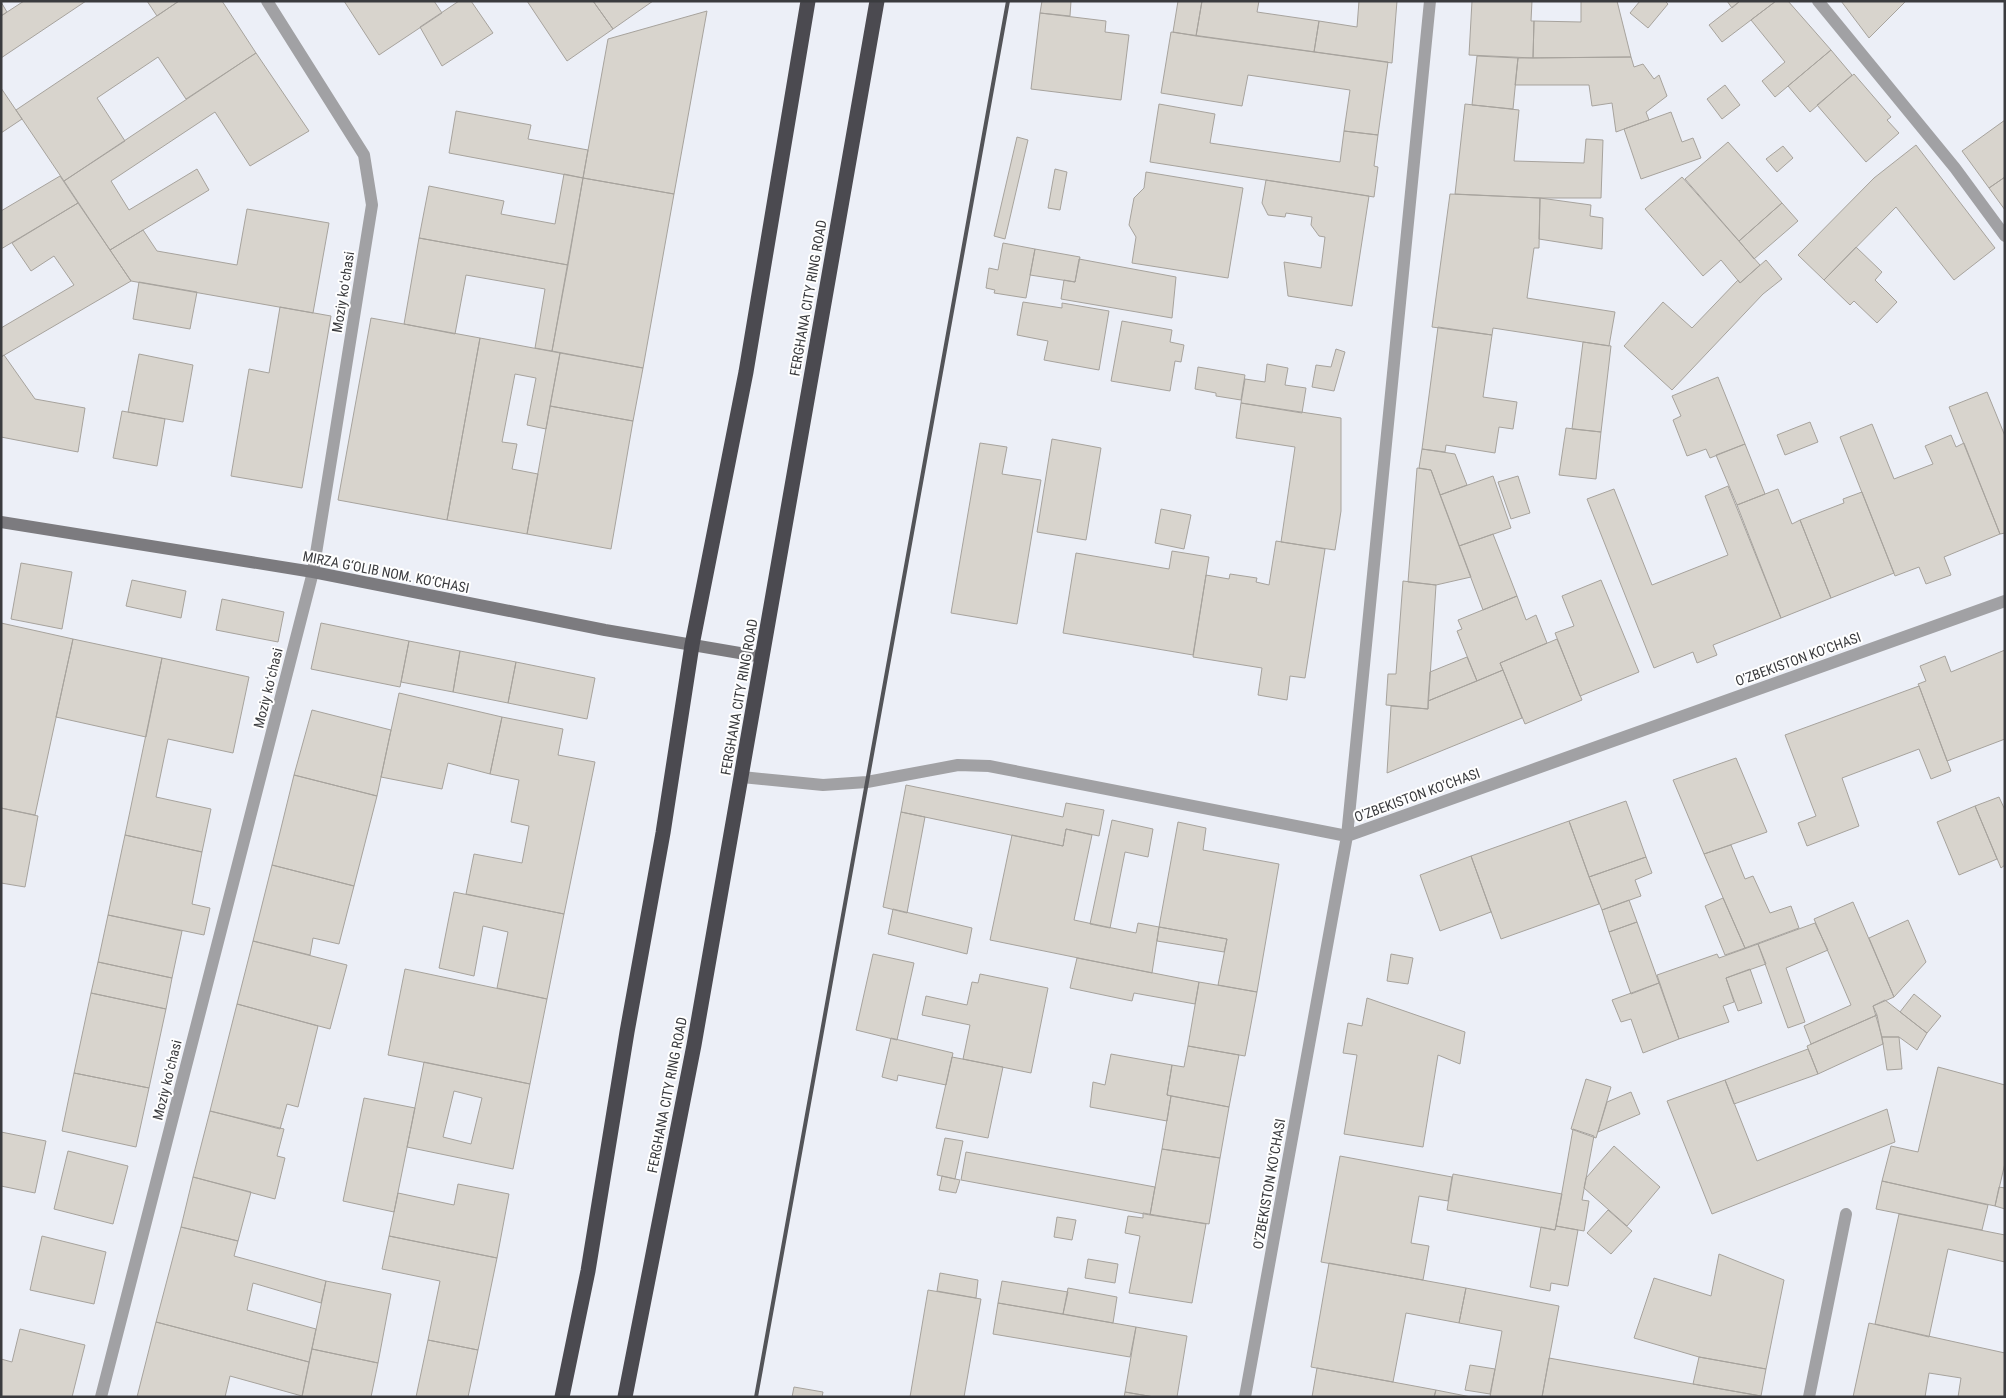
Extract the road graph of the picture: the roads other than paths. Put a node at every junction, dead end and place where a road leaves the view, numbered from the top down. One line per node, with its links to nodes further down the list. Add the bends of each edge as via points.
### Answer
1 (267, 1): 8 (street, Moziy koʻchasi, via 364,155 372,205)
2 (808, 1): 10 (highway, via 746,372)
3 (877, 1): 11 (highway, FERGHANA CITY RING ROAD)
4 (1430, 1): 13 (street)
5 (1818, 1): 6 (street, via 1955,168)
6 (2005, 236)
7 (1, 522): 8 (street, MIRZA G‘OLIB NOM. KO‘CHASI)
8 (313, 572): 10 (street, MIRZA G‘OLIB NOM. KO‘CHASI); 15 (street, Moziy koʻchasi)
9 (2005, 601): 13 (street, O'ZBEKISTON KO'CHASI)
10 (692, 645): 11 (street, MIRZA G‘OLIB NOM. KO‘CHASI); 16 (highway, via 588,1271)
11 (763, 657): 12 (highway, FERGHANA CITY RING ROAD)
12 (742, 777): 13 (street, via 823,785 867,782 958,765 989,766); 17 (highway, FERGHANA CITY RING ROAD, via 694,1045)
13 (1348, 836): 18 (street, O'ZBEKISTON KO'CHASI)
14 (1846, 1214): 19 (street)
15 (101, 1397)
16 (562, 1397)
17 (625, 1397)
18 (1245, 1397)
19 (1809, 1397)

